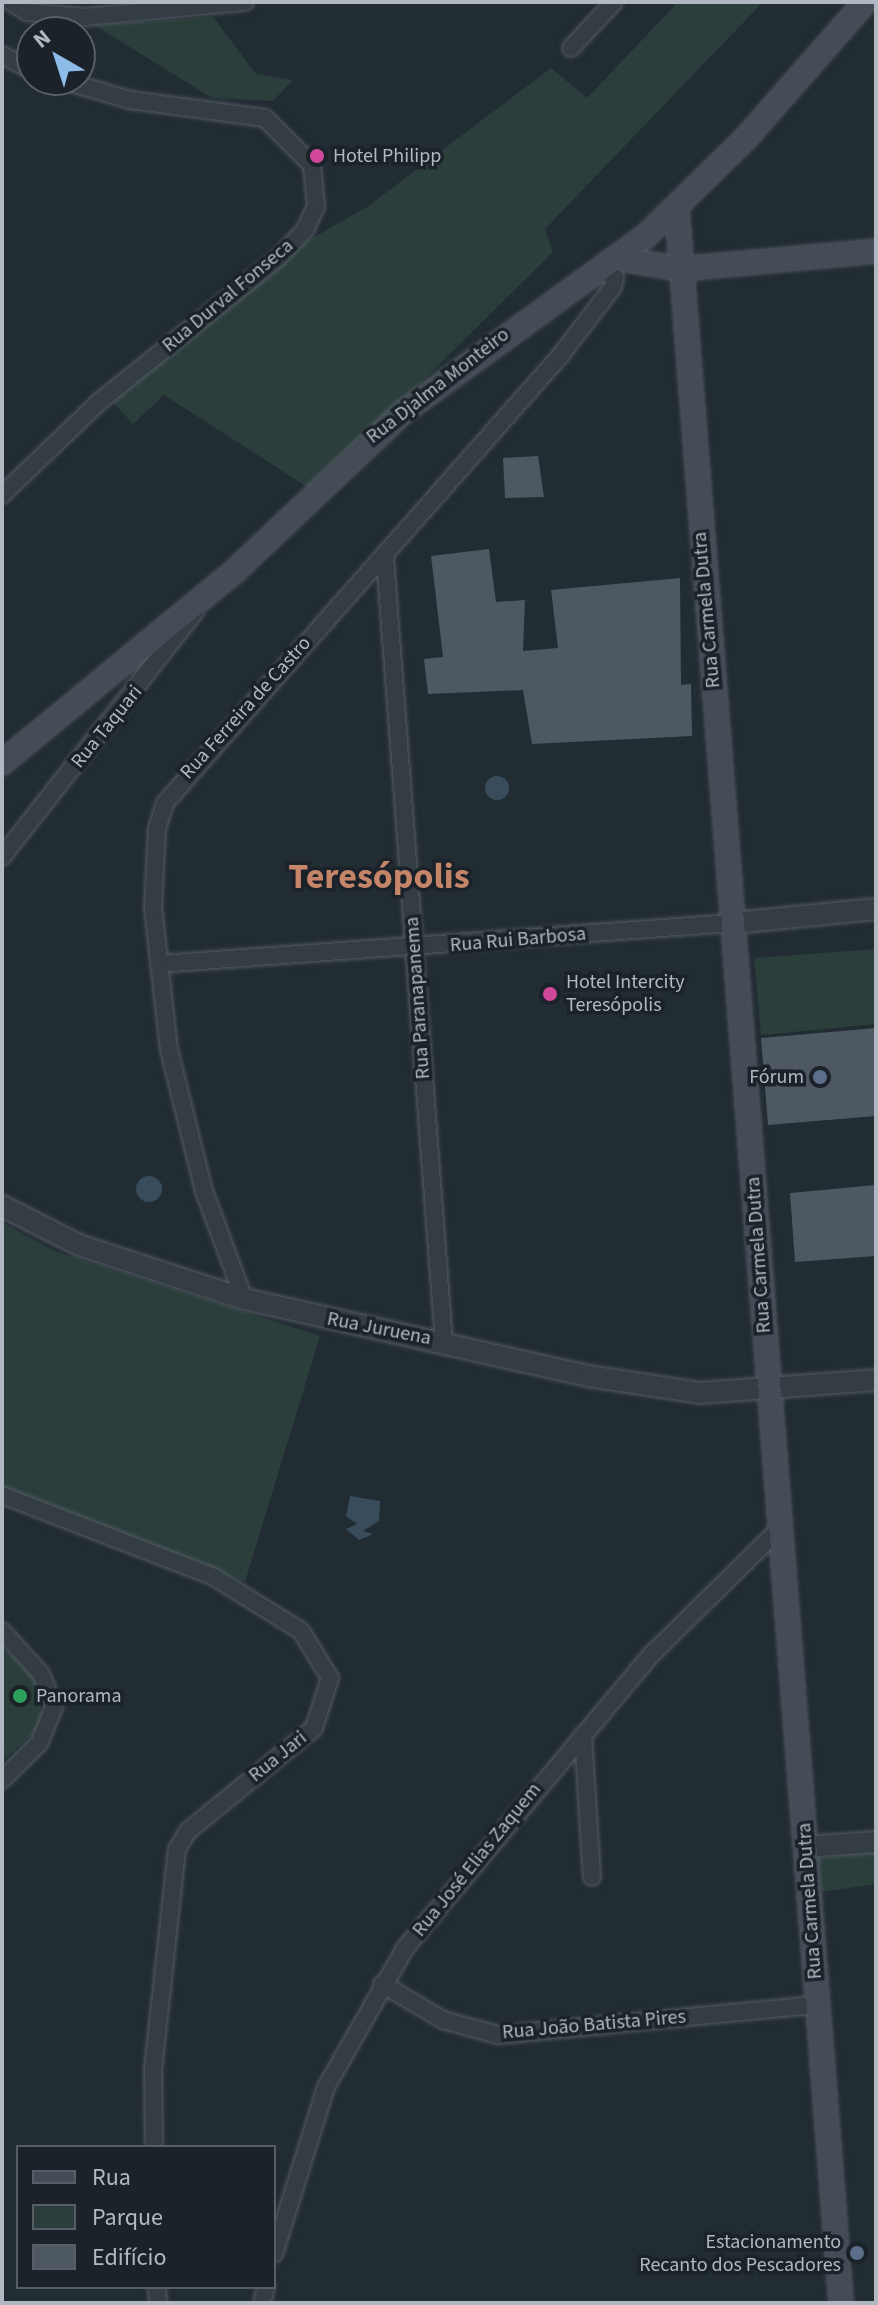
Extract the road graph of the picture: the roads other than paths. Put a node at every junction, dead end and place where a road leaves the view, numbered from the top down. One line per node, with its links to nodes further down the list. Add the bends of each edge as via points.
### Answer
1 (11, 2): 2 (street, via 27,12 85,17)
2 (245, 2)
3 (614, 2): 5 (street)
4 (865, 2): 7 (main road, Rua Djalma Monteiro)
5 (571, 48)
6 (96, 90): 11 (street, Rua Durval Fonseca, via 130,100 265,118 312,165 316,206 305,230 278,258 69,427)
7 (677, 208): 9 (main road, Rua Djalma Monteiro); 10 (main road, Rua Carmela Dutra)
8 (876, 251): 10 (main road)
9 (608, 264): 10 (main road); 12 (street, Rua Ferreira de Castro, via 615,277 613,287); 13 (main road, Rua Djalma Monteiro, via 402,413)
10 (680, 269): 17 (main road, Rua Carmela Dutra)
11 (2, 495)
12 (385, 558): 18 (street, Rua Paranapanema); 19 (street, Rua Ferreira de Castro, via 165,803 154,860)
13 (207, 594): 14 (main road, Rua Djalma Monteiro); 15 (street, Rua Taquari)
14 (2, 763)
15 (2, 857)
16 (876, 909): 17 (street, Rua Rui Barbosa)
17 (733, 923): 18 (street, Rua Rui Barbosa); 24 (main road, Rua Carmela Dutra)
18 (415, 949): 19 (street, Rua Rui Barbosa); 22 (street, Rua Paranapanema)
19 (159, 964): 21 (street, Rua Ferreira de Castro, via 180,1102)
20 (2, 1206): 21 (street, Rua Juruena, via 79,1245)
21 (244, 1299): 22 (street, Rua Juruena)
22 (444, 1342): 24 (street, Rua Juruena, via 655,1387)
23 (876, 1380): 24 (street, Rua Juruena)
24 (770, 1391): 26 (main road, Rua Carmela Dutra)
25 (2, 1495): 35 (street, Rua Jari, via 214,1577 269,1608 315,1645 330,1678 314,1728 188,1831 177,1849 153,2069)
26 (780, 1528): 28 (street, Rua José Elias Zaquem); 31 (main road, Rua Carmela Dutra)
27 (2, 1631): 29 (street, via 41,1674 54,1707 40,1742)
28 (583, 1735): 32 (street); 33 (street, Rua José Elias Zaquem, via 478,1853)
29 (2, 1780)
30 (876, 1842): 31 (street)
31 (806, 1847): 34 (main road, Rua Carmela Dutra)
32 (592, 1877)
33 (382, 1984): 34 (street, Rua João Batista Pires, via 443,2020 498,2035); 36 (street, Rua José Elias Zaquem, via 326,2087)
34 (817, 2005): 37 (main road, Rua Carmela Dutra)
35 (154, 2145)
36 (276, 2248)
37 (841, 2303)

